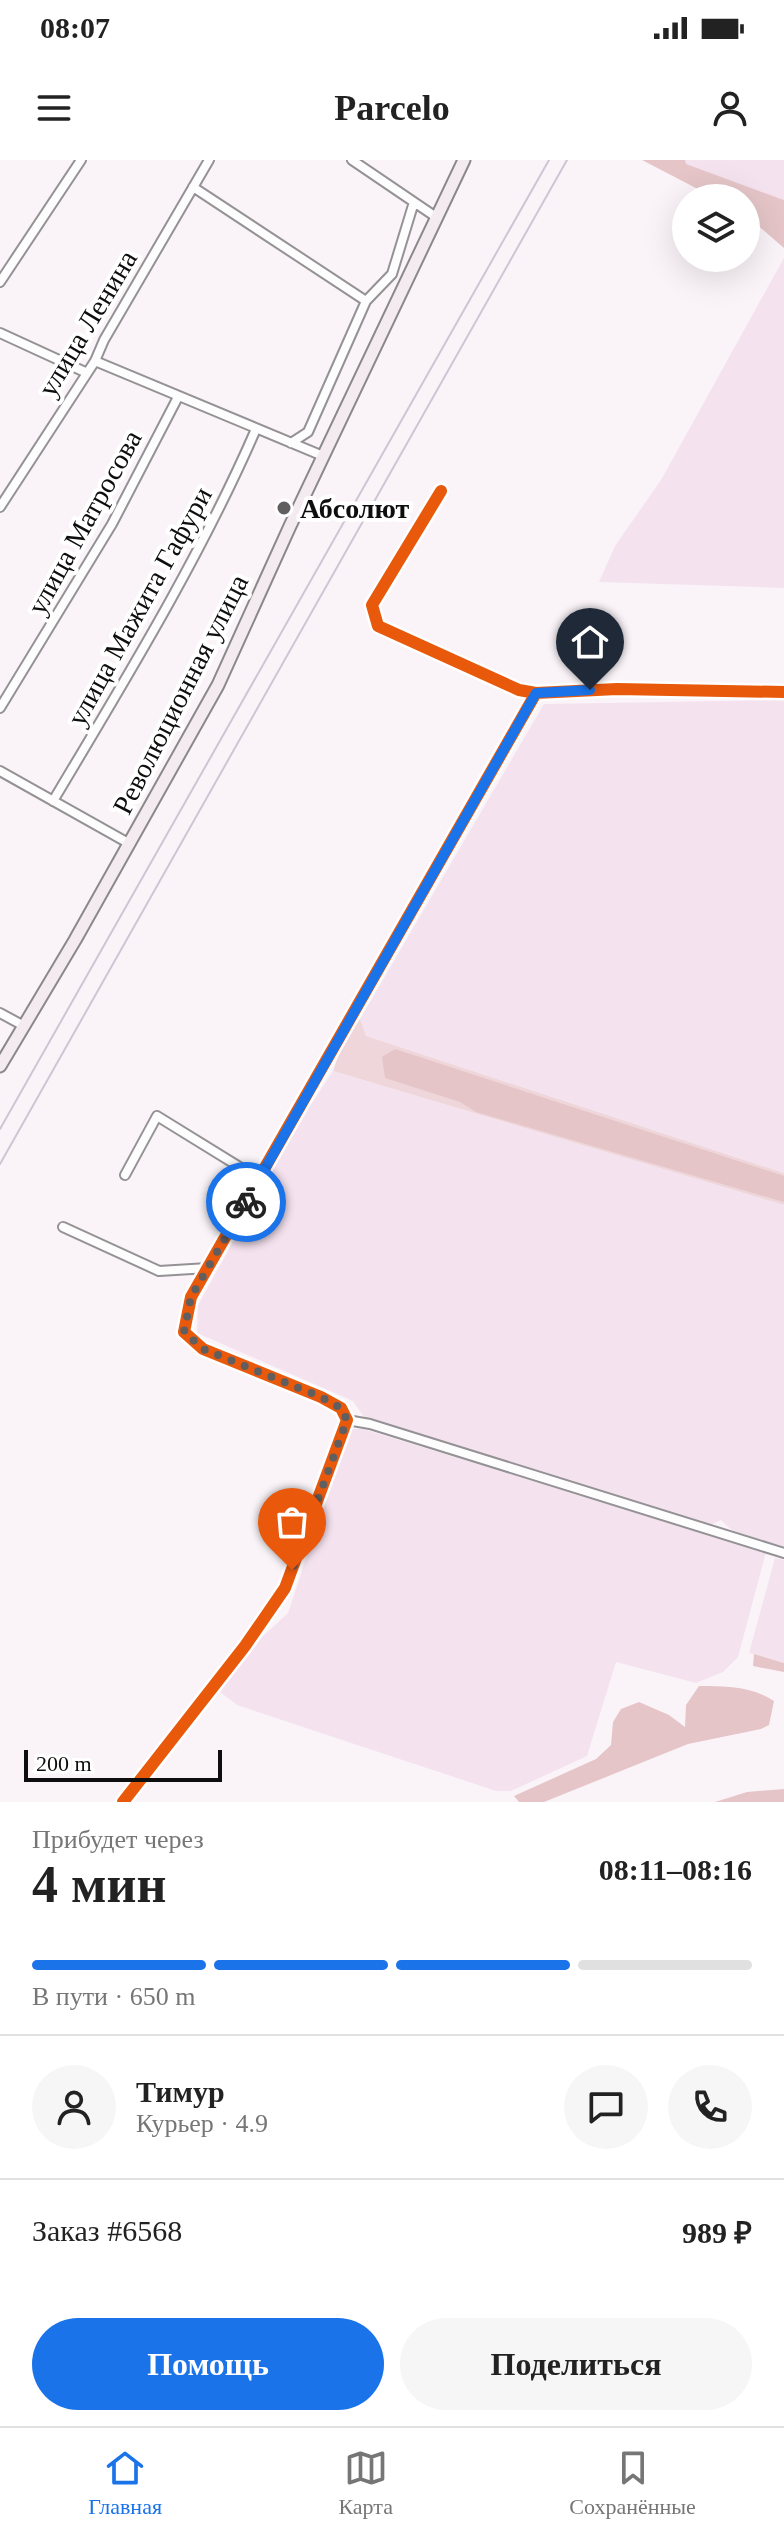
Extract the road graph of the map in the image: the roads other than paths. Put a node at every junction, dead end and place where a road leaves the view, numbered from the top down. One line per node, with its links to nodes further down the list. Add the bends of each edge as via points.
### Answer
1 (81, 160): 8 (street)
2 (209, 160): 5 (street, улица Ленина)
3 (352, 160): 6 (street)
4 (464, 160): 7 (main road, Революционная улица)
5 (193, 187): 9 (street); 11 (street, улица Ленина)
6 (414, 202): 7 (street); 9 (street, via 392,274)
7 (436, 217): 16 (main road, Революционная улица)
8 (0, 282)
9 (366, 301): 15 (street, via 308,432)
10 (0, 333): 12 (street)
11 (95, 361): 12 (street, улица Ленина); 13 (street)
12 (85, 372): 18 (street, улица Ленина)
13 (178, 397): 14 (street); 21 (street, улица Матросова, via 112,524)
14 (256, 429): 15 (street); 23 (street, улица Мажита Гафури, via 232,485)
15 (291, 443): 16 (street)
16 (323, 456): 24 (main road, Революционная улица, via 218,685)
17 (441, 491): 20 (street, via 372,605 378,626)
18 (0, 507)
19 (784, 692): 20 (street)
20 (536, 693): 29 (street)
21 (0, 708)
22 (0, 771): 23 (street)
23 (53, 801): 24 (street)
24 (130, 844): 26 (main road, Революционная улица)
25 (0, 1013): 26 (street)
26 (24, 1026): 27 (main road, Революционная улица)
27 (0, 1066)
28 (125, 1175): 29 (street, via 157,1116)
29 (259, 1179): 31 (street)
30 (63, 1227): 31 (street, via 159,1271)
31 (208, 1268): 32 (street, via 191,1297 184,1332 203,1349 321,1397 341,1408)
32 (347, 1420): 33 (street); 34 (street, via 285,1588)
33 (784, 1553)
34 (123, 1802)

